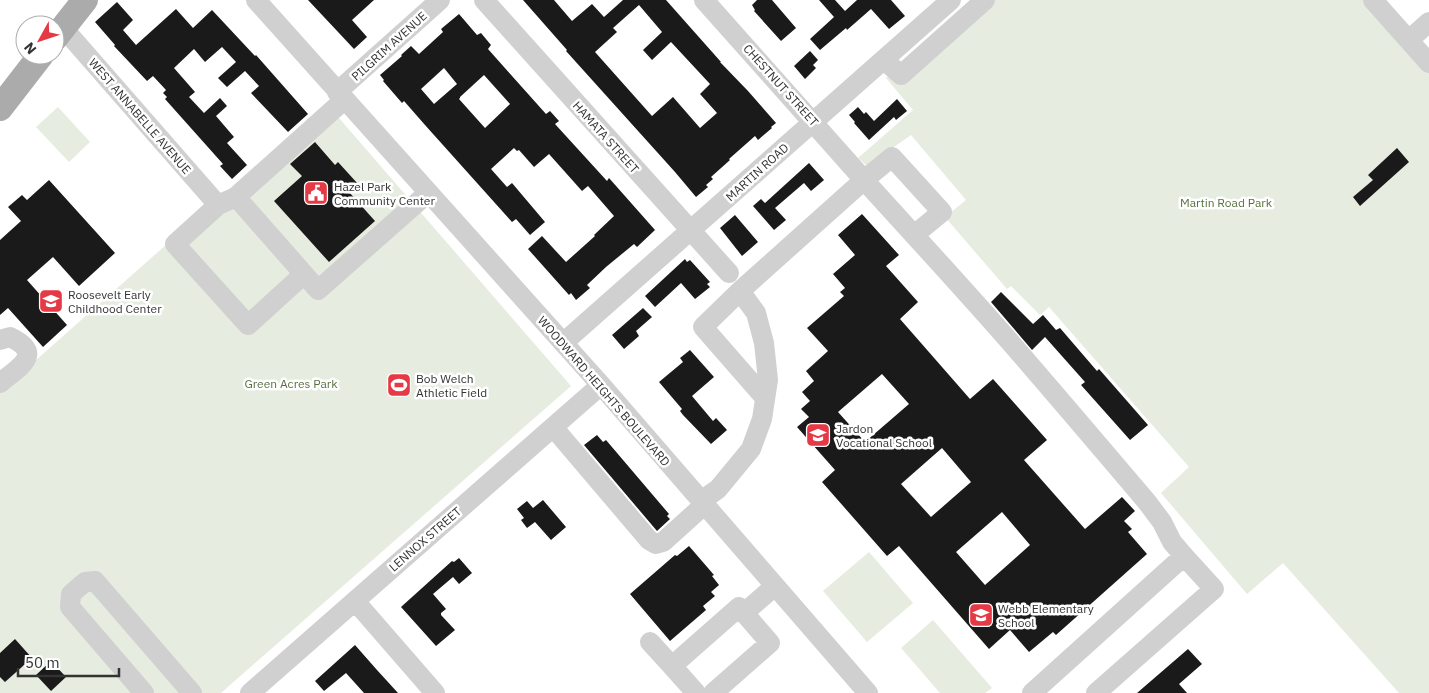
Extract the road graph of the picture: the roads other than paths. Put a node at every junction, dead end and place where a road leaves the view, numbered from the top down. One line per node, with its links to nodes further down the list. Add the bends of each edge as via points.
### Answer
1 (85, 0): 11 (main road)
2 (256, 0): 17 (street, WOODWARD HEIGHTS BOULEVARD)
3 (440, 0): 17 (street, PILGRIM AVENUE)
4 (484, 0): 23 (street, HAMATA STREET)
5 (704, 0): 19 (street, CHESTNUT STREET)
6 (951, 0): 9 (street, MARTIN ROAD)
7 (985, 0): 14 (street, via 901,75)
8 (1373, 0): 13 (street)
9 (929, 7): 14 (street, MARTIN ROAD)
10 (1429, 22): 13 (street)
11 (65, 24)
12 (65, 36): 22 (street, WEST ANNABELLE AVENUE, via 72,38)
13 (1409, 40): 15 (street)
14 (884, 60): 19 (street, MARTIN ROAD)
15 (1429, 63)
16 (33, 65): 18 (main road)
17 (341, 96): 21 (street, WOODWARD HEIGHTS BOULEVARD); 22 (street, PILGRIM AVENUE)
18 (0, 108)
19 (814, 122): 20 (street, CHESTNUT STREET); 23 (street, MARTIN ROAD)
20 (861, 175): 24 (street, CHESTNUT STREET); 24 (street, via 892,157 942,212); 27 (street)
21 (428, 193): 26 (street, WEST ANNABELLE AVENUE, via 318,290); 29 (street, WOODWARD HEIGHTS BOULEVARD)
22 (227, 201): 26 (street, WEST ANNABELLE AVENUE); 26 (street, PILGRIM AVENUE, via 174,244 248,325)
23 (691, 231): 25 (street, HAMATA STREET); 29 (street, MARTIN ROAD)
24 (914, 235): 35 (street, CHESTNUT STREET, via 1147,502)
25 (728, 273)
26 (304, 274)
27 (740, 291): 32 (street, via 756,313 764,343 768,380); 32 (street, via 703,326)
28 (0, 340): 30 (street, via 10,337 26,347 28,354 26,361)
29 (563, 343): 31 (street, WOODWARD HEIGHTS BOULEVARD)
30 (0, 383)
31 (601, 386): 33 (street, LENNOX STREET); 34 (street, WOODWARD HEIGHTS BOULEVARD)
32 (765, 398): 34 (street, via 762,419 751,450)
33 (552, 428): 34 (street, via 649,540 656,544 663,542); 37 (street, LENNOX STREET)
34 (703, 503): 36 (street, WOODWARD HEIGHTS BOULEVARD)
35 (1184, 556): 48 (street); 49 (street, CHESTNUT STREET, via 1214,589)
36 (775, 586): 38 (street); 41 (street, WOODWARD HEIGHTS BOULEVARD)
37 (355, 601): 44 (street, LENNOX STREET); 45 (street)
38 (744, 613): 40 (street, via 739,607); 47 (street, via 770,643)
39 (650, 642): 40 (street)
40 (672, 666): 46 (street)
41 (862, 691)
42 (144, 693): 43 (street, via 70,606 71,594 85,582 95,581)
43 (192, 693)
44 (250, 693)
45 (435, 693)
46 (696, 693)
47 (713, 693)
48 (1032, 693)
49 (1096, 693)

